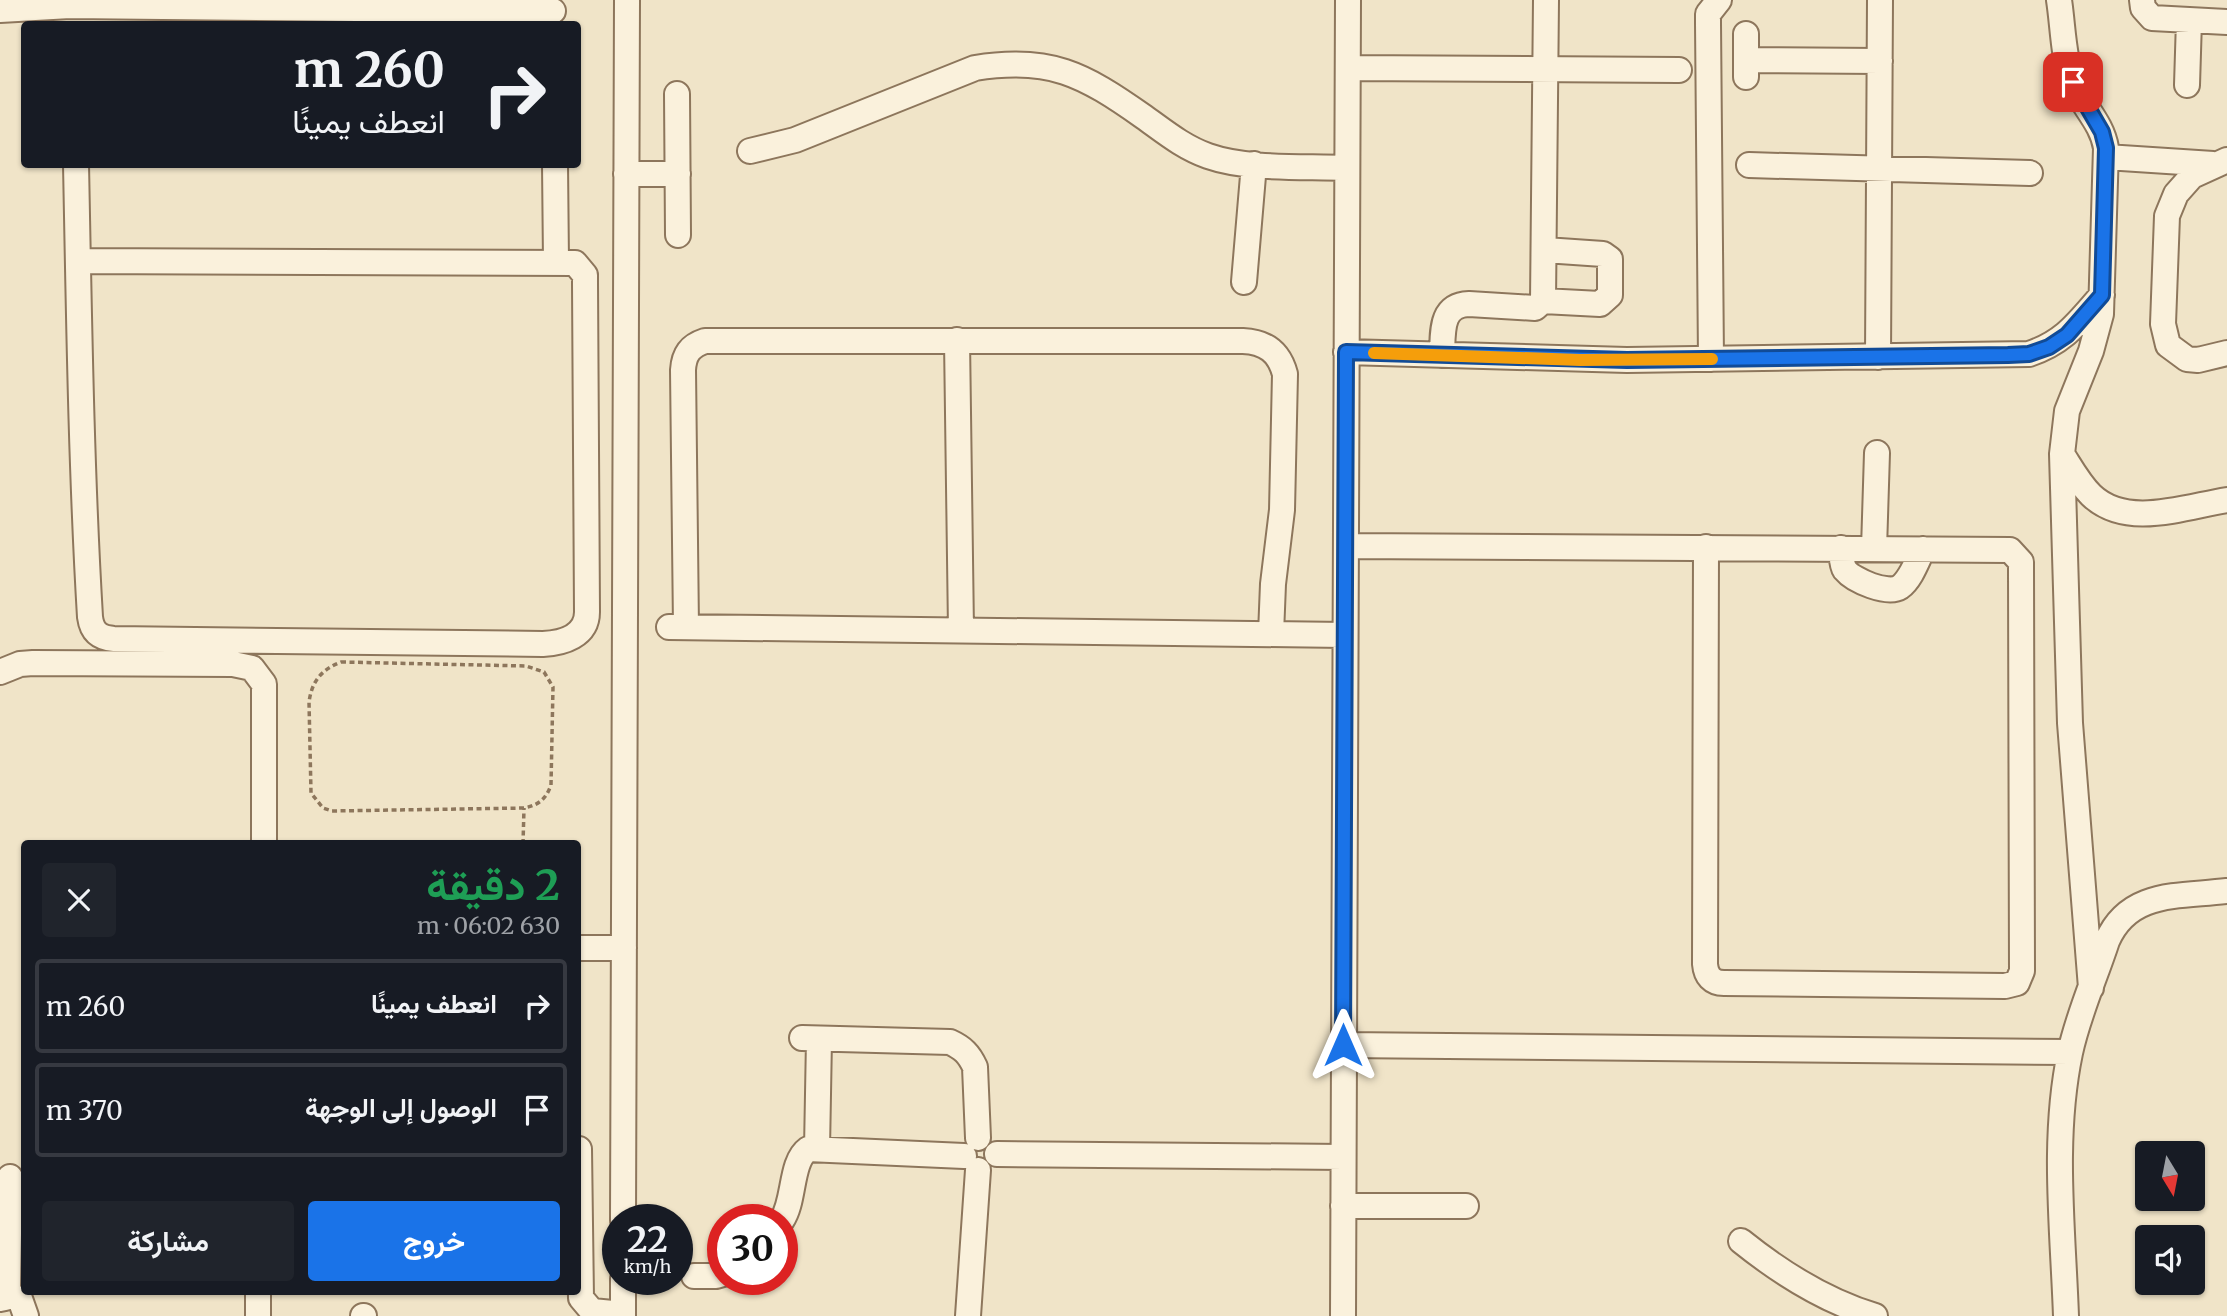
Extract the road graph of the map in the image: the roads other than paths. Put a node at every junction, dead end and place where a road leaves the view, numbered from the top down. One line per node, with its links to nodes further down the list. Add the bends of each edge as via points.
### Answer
1 (627, 0): 30 (street)
2 (1348, 0): 15 (street)
3 (1546, 0): 16 (street)
4 (1718, 0): 44 (street, via 1708,23)
5 (1880, 0): 14 (street)
6 (2059, 0): 21 (street, via 2069,70 2102,132)
7 (2142, 0): 11 (street, via 2152,18)
8 (0, 10): 10 (street)
9 (553, 12): 10 (street)
10 (71, 15)
11 (2189, 20): 12 (street); 18 (street)
12 (2227, 22)
13 (1746, 34): 14 (street, via 1746,69)
14 (1880, 61): 28 (street)
15 (1348, 68): 16 (street); 27 (street)
16 (1546, 69): 17 (street); 33 (street)
17 (1679, 70)
18 (2187, 85)
19 (677, 94): 31 (street)
20 (750, 150): 23 (street, via 795,140 975,68 1005,63 1065,71 1094,83 1187,147 1222,159)
21 (2106, 157): 22 (street); 37 (street)
22 (2220, 162): 41 (street, via 2192,176 2176,194 2166,216 2163,324 2168,345 2186,359)
23 (1254, 163): 27 (street); 36 (street)
24 (1749, 165): 28 (street)
25 (76, 168): 34 (street)
26 (555, 168): 35 (street)
27 (1347, 168): 40 (street)
28 (1879, 169): 29 (street); 43 (street)
29 (2030, 173)
30 (626, 174): 31 (street); 60 (street)
31 (678, 174): 32 (street)
32 (678, 234)
33 (1545, 250): 38 (street); 38 (street, via 1603,254 1612,268 1610,295 1600,304)
34 (78, 261): 35 (street); 35 (street, via 83,495 90,617 97,634 104,639 543,644 571,638 587,619 585,275 575,263)
35 (556, 262)
36 (1244, 282)
37 (2102, 295): 43 (street, via 2067,335 2029,354); 46 (street, via 2097,333 2067,411)
38 (1544, 300): 42 (street, via 1535,308 1459,304 1445,317)
39 (957, 340): 53 (street); 53 (street, via 705,341 688,351 683,370 678,627); 54 (street, via 1255,341 1275,353 1285,374 1282,510)
40 (1346, 352): 42 (street); 48 (street)
41 (2227, 353)
42 (1442, 355): 44 (street)
43 (1878, 357): 44 (street)
44 (1711, 359)
45 (1877, 453): 51 (street)
46 (2062, 454): 47 (street, via 2091,495 2125,513); 61 (street, via 2070,723)
47 (2227, 500)
48 (1346, 545): 49 (street); 55 (street)
49 (1706, 547): 50 (street); 52 (street, via 1708,976 1724,984 2011,986 2022,971 2021,562 2010,550)
50 (1841, 548): 51 (street); 52 (street, via 1848,573 1891,590 1904,584)
51 (1874, 549): 52 (street)
52 (1923, 549)
53 (961, 630): 54 (street)
54 (1271, 634): 55 (street)
55 (1345, 635): 62 (street)
56 (0, 672): 57 (street, via 33,663 233,664 252,668 264,684)
57 (264, 840)
58 (2227, 891): 61 (street, via 2144,902 2127,911 2114,924)
59 (581, 948): 60 (street)
60 (624, 948): 68 (street)
61 (2091, 988): 63 (street)
62 (1343, 1045): 63 (street); 66 (street)
63 (2070, 1052): 86 (street, via 2061,1160)
64 (817, 1149): 65 (street); 65 (street, via 810,1039 950,1042 961,1047 975,1067); 69 (street, via 800,1156)
65 (973, 1155): 66 (street, via 989,1168 997,1154); 83 (street)
66 (1343, 1157): 70 (street)
67 (6, 1190): 73 (street)
68 (623, 1204)
69 (790, 1204)
70 (1343, 1206): 71 (street); 84 (street)
71 (1466, 1206)
72 (1741, 1241): 85 (street, via 1798,1283)
73 (4, 1253): 79 (street)
74 (694, 1276): 75 (street)
75 (707, 1276)
76 (258, 1295): 82 (street)
77 (581, 1295): 80 (street, via 592,1311)
78 (623, 1295): 80 (street)
79 (4, 1297): 81 (street, via 20,1299)
80 (623, 1315)
81 (26, 1316)
82 (258, 1316)
83 (968, 1316)
84 (1343, 1316)
85 (1875, 1316)
86 (2066, 1316)

